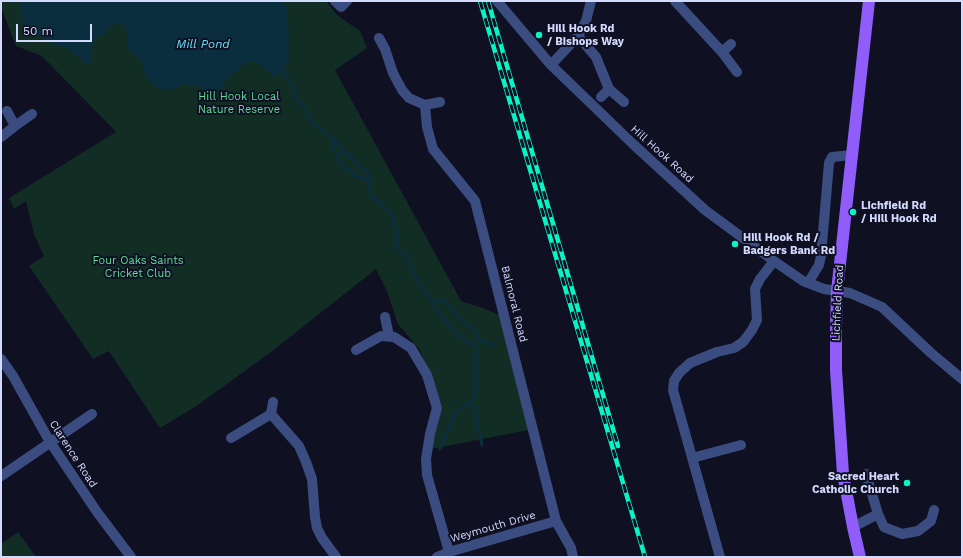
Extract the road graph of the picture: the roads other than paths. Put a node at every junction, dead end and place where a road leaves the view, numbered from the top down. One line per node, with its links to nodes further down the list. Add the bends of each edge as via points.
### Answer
1 (335, 1): 2 (street, via 342,7)
2 (348, 1)
3 (497, 1): 11 (street, Hill Hook Road)
4 (591, 1): 7 (street, via 586,21)
5 (675, 1): 10 (street)
6 (869, 1): 22 (main road, Lichfield Road)
7 (578, 36): 11 (street); 13 (street, via 596,57)
8 (379, 38): 17 (street, via 402,90 408,98)
9 (731, 44): 10 (street)
10 (722, 52): 12 (street)
11 (551, 65): 23 (street, Hill Hook Road, via 705,210)
12 (737, 72)
13 (609, 89): 14 (street); 16 (street)
14 (601, 97)
15 (440, 102): 17 (street)
16 (624, 102)
17 (425, 105): 42 (street, Balmoral Road, via 433,149 475,201)
18 (7, 111): 20 (street)
19 (32, 114): 20 (street)
20 (16, 126): 21 (street)
21 (1, 137)
22 (852, 155): 24 (street, via 832,157 829,163 822,256); 25 (main road, Lichfield Road)
23 (774, 261): 24 (street, Hill Hook Road); 37 (street, via 755,289 757,320 743,342 734,348 690,363 674,381 673,390)
24 (808, 283): 25 (street, Hill Hook Road)
25 (837, 291): 30 (street, Hill Hook Road, via 858,296 882,307); 43 (main road, Lichfield Road, via 836,370 843,474)
26 (385, 317): 27 (street)
27 (389, 336): 28 (street, via 381,336); 44 (street, via 411,348 427,375 437,408 426,459 427,475)
28 (356, 350)
29 (1, 359): 35 (street, Clarence Road)
30 (962, 379)
31 (273, 402): 33 (street)
32 (92, 414): 35 (street)
33 (271, 414): 34 (street); 46 (street, via 298,446 306,462 312,479 317,528)
34 (231, 438)
35 (50, 442): 39 (street); 45 (street, Clarence Road, via 96,512)
36 (741, 445): 37 (street)
37 (692, 458): 49 (street)
38 (866, 474): 41 (street)
39 (1, 476)
40 (934, 510): 41 (street, via 931,521 918,531 902,534 884,527)
41 (878, 514): 43 (street)
42 (556, 521): 44 (street, Weymouth Drive); 48 (street, Balmoral Road)
43 (853, 527): 50 (main road, Lichfield Road)
44 (449, 552): 47 (street, Weymouth Drive)
45 (131, 557)
46 (336, 557)
47 (437, 557)
48 (574, 557)
49 (720, 557)
50 (860, 557)

